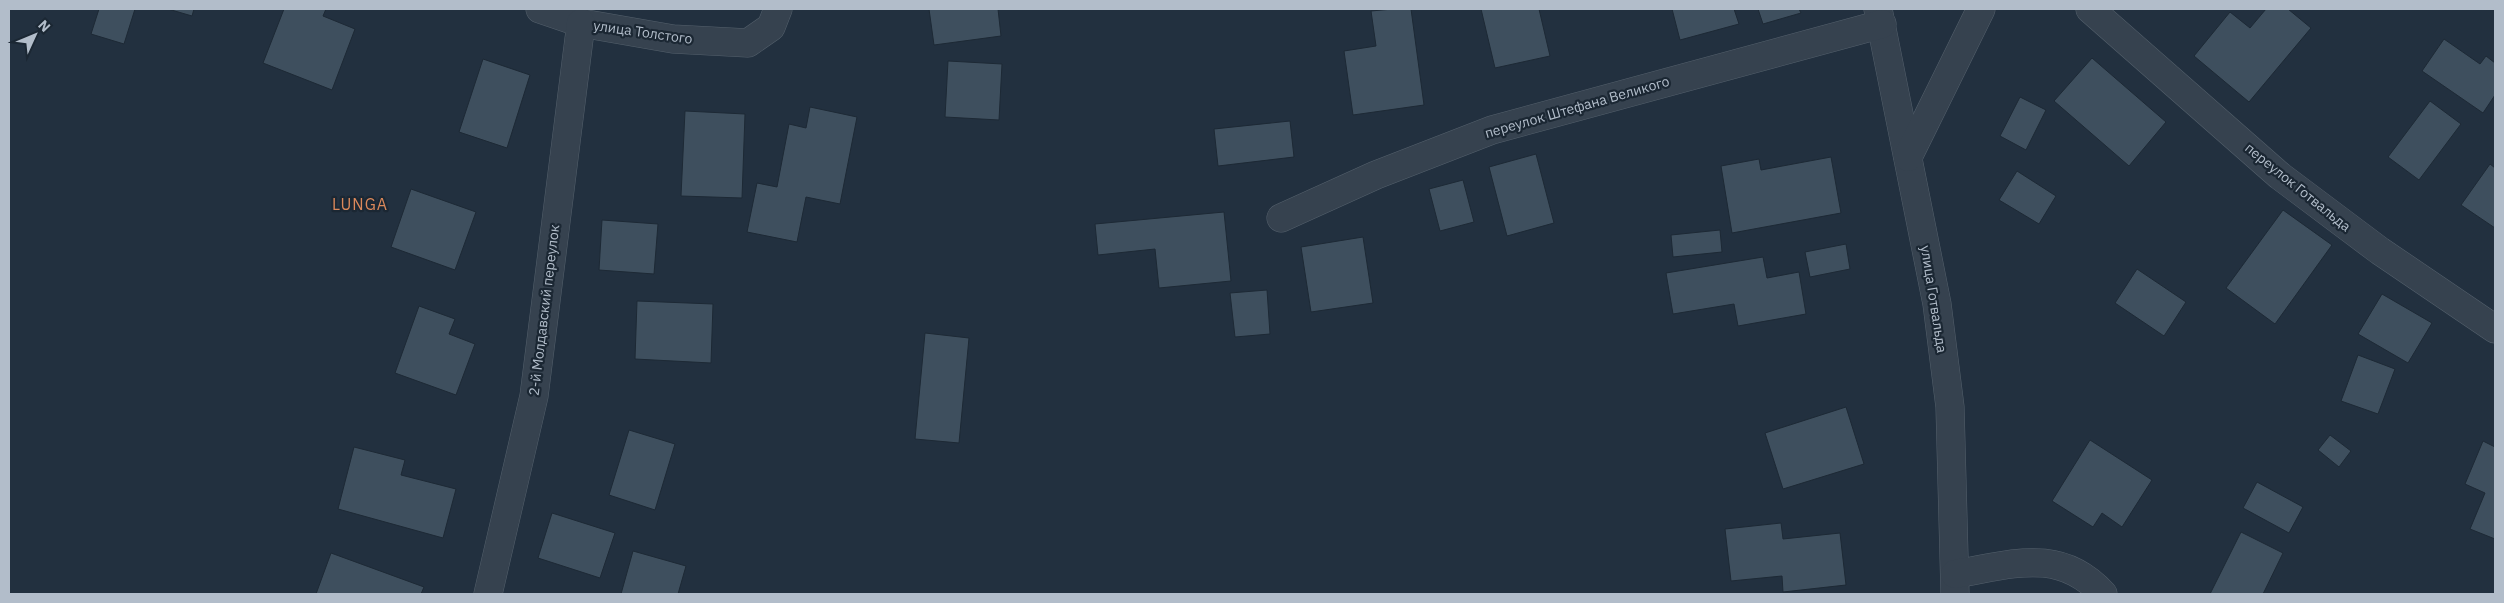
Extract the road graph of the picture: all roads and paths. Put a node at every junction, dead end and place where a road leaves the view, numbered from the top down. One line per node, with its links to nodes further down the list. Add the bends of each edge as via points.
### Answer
1 (540, 9): 6 (street, улица Толстого)
2 (778, 9): 6 (street, улица Толстого, via 771,28 748,43 673,39)
3 (1981, 9): 7 (street)
4 (2090, 9): 9 (street, переулок Готвальда, via 2280,176 2380,251)
5 (1880, 16): 7 (street, улица Готвальда); 8 (street, переулок Штефана Великого, via 1492,130 1376,175)
6 (581, 23): 11 (street, 2-й Молдавский переулок, via 534,396)
7 (1908, 157): 10 (street, улица Готвальда, via 1937,304 1950,407)
8 (1281, 218)
9 (2495, 328)
10 (1955, 584): 12 (street, via 2036,561 2068,567 2091,581)
11 (488, 594)
12 (2103, 594)

